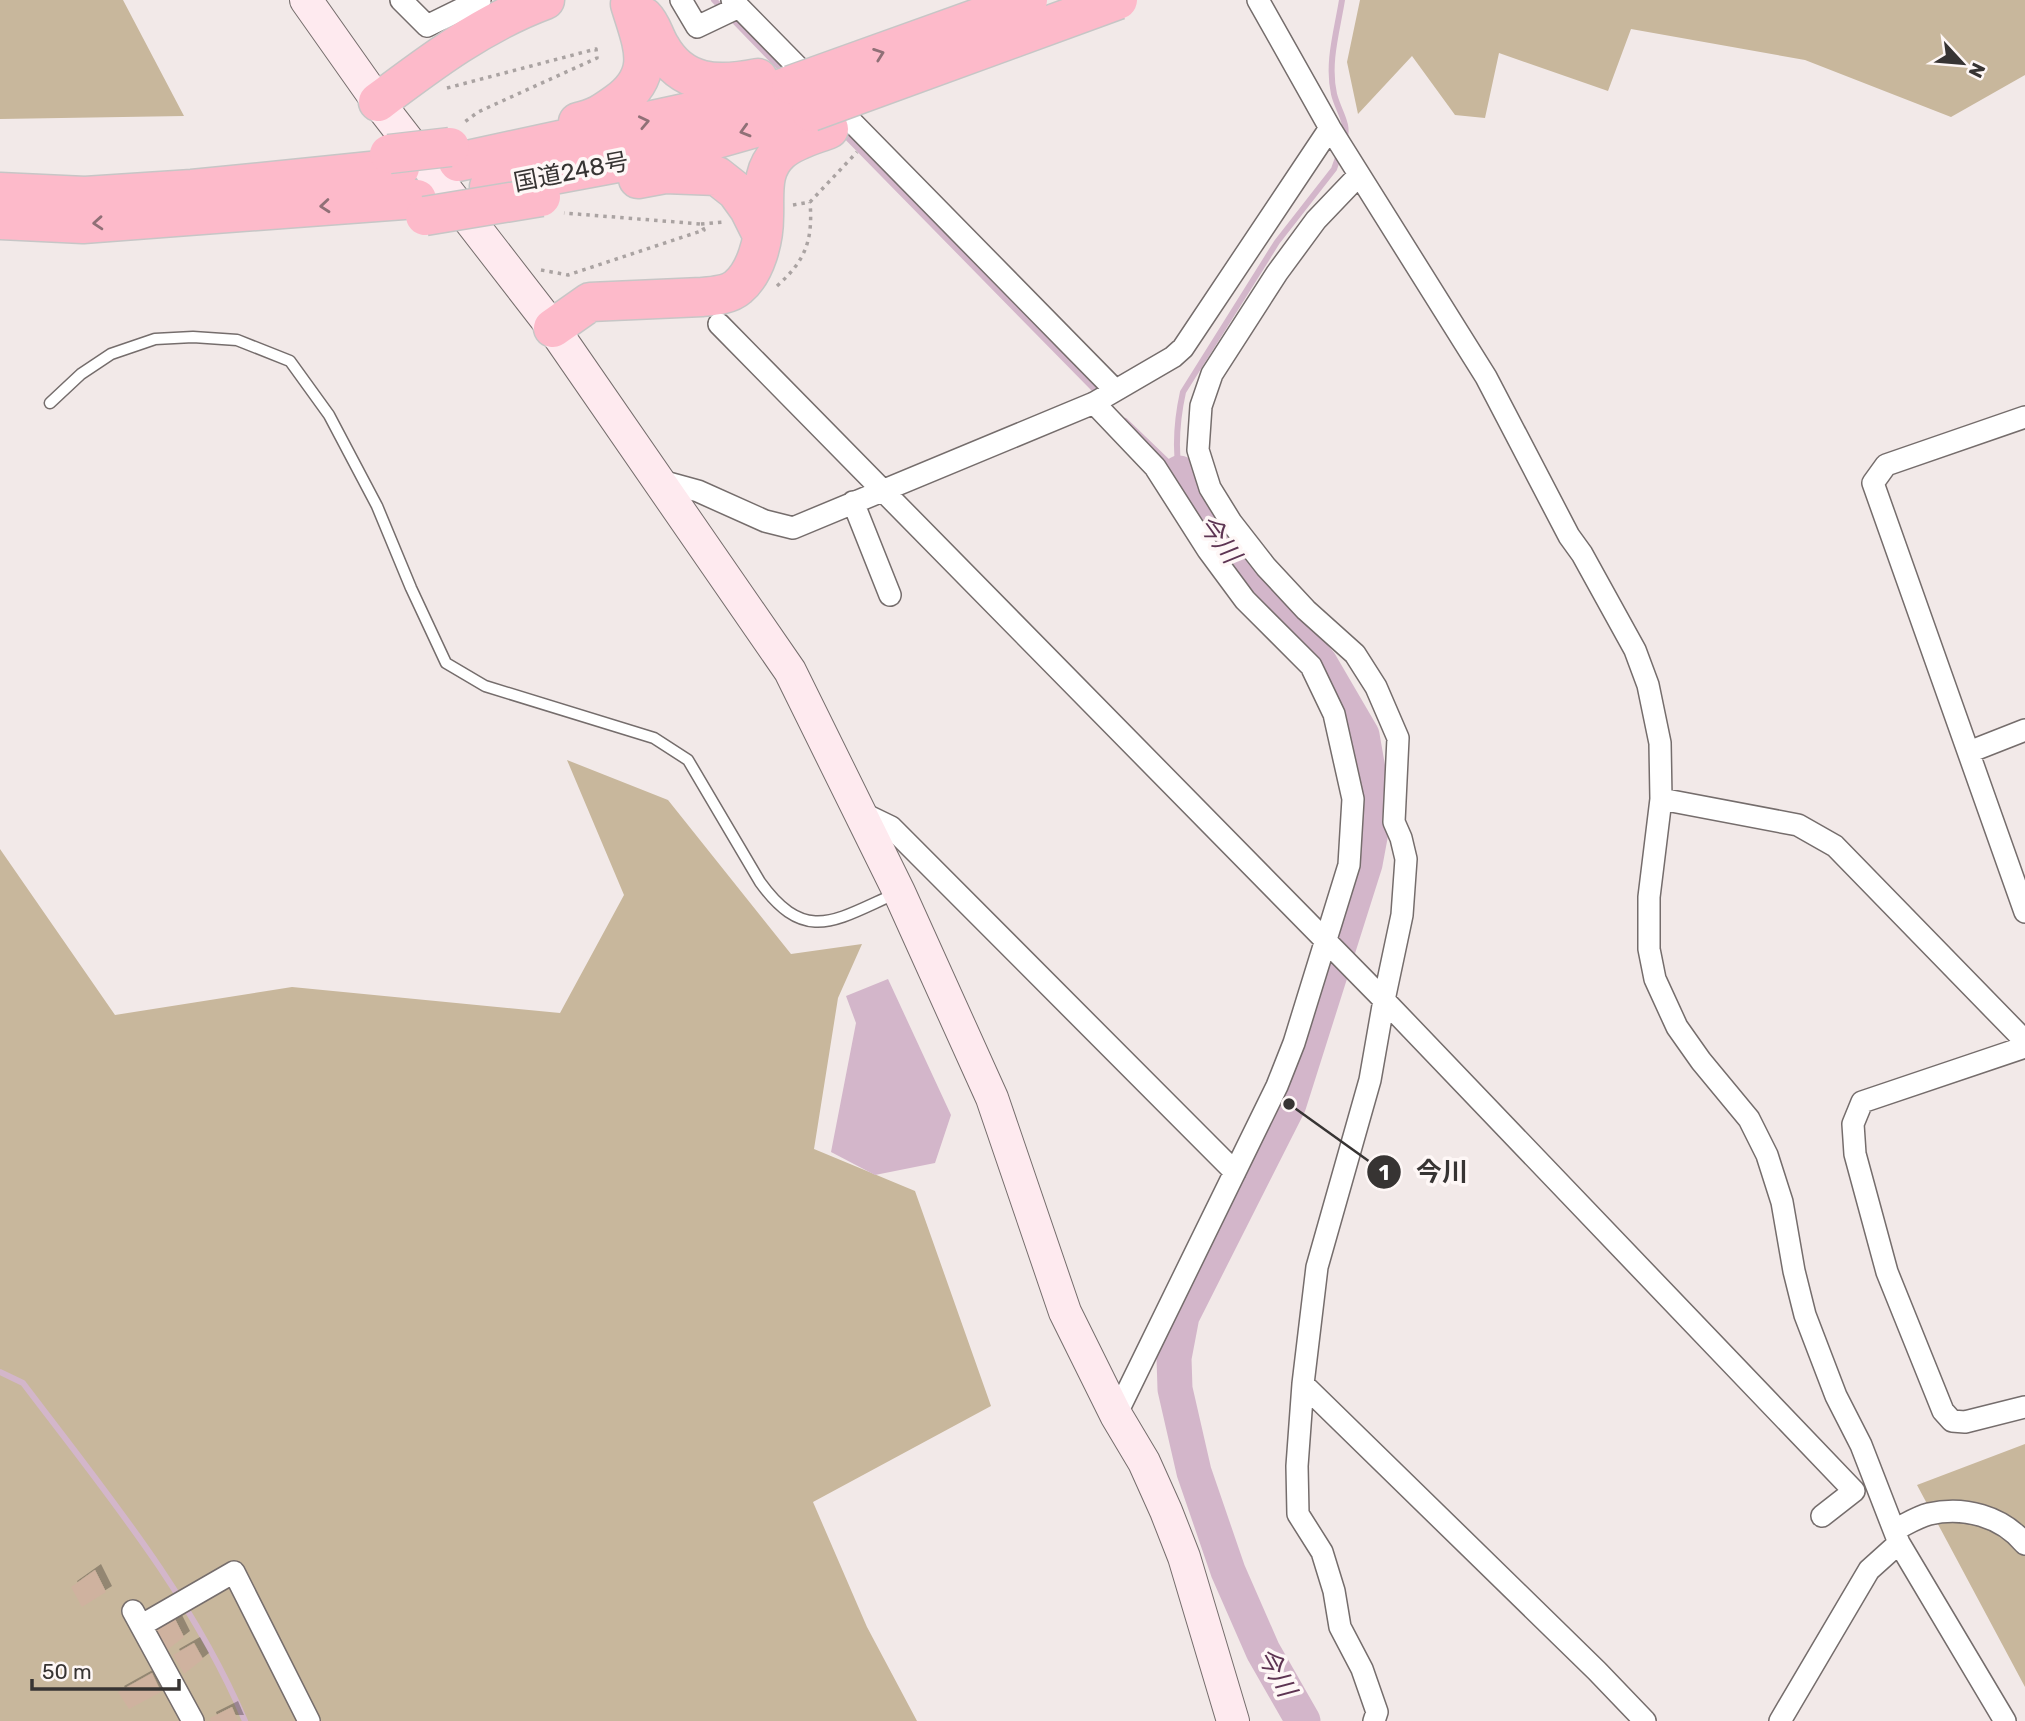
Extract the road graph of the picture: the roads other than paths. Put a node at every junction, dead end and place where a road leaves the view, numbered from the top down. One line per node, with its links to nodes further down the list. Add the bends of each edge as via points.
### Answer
1 (306, 0): 12 (street)
2 (401, 0): 3 (street, via 427,26)
3 (480, 0)
4 (545, 0): 12 (highway, via 446,51)
5 (681, 0): 11 (street, via 696,27)
6 (1028, 0): 13 (highway, 国道248号, one-way to 6, bridge, via 841,68)
7 (1118, 0): 13 (highway, 国道248号, bridge)
8 (1125, 0): 13 (highway, bridge, via 946,84)
9 (1258, 0): 14 (street)
10 (627, 2): 13 (highway, via 650,23 672,65 692,77 731,83); 15 (highway, via 643,52 642,74 630,94 595,119)
11 (735, 4): 23 (street)
12 (378, 102): 22 (street)
13 (813, 111): 15 (highway, 国道248号, one-way to 13, via 754,98); 17 (highway, 国道248号, one-way to 17, via 660,155 489,187); 20 (highway, via 803,139 780,152 767,170 764,217)
14 (1330, 128): 16 (street); 23 (street, via 1183,348)
15 (455, 146): 17 (highway, 国道248号)
16 (1359, 175): 33 (street, via 1486,377 1635,650 1660,743); 38 (street, via 1316,220 1212,374 1201,406 1198,450 1210,488 1231,522 1306,610 1355,654 1376,687 1398,738 1394,822 1406,859 1402,915)
17 (403, 188): 18 (highway, 国道248号, via 192,189 85,196); 19 (highway, 国道248号, one-way to 19, via 83,224); 20 (highway, bridge, via 552,205 665,174 717,176 750,209)
18 (0, 192)
19 (0, 220)
20 (746, 228): 22 (highway, via 759,251 738,288 711,296 590,302)
21 (719, 324): 28 (street)
22 (553, 328): 27 (street)
23 (1115, 390): 25 (street)
24 (50, 403): 35 (lane, via 111,354 155,339 237,340 290,361 329,415 377,506 446,663 485,686 654,738 688,760 760,882 793,917 830,922)
25 (1094, 403): 28 (street); 37 (street, via 1155,467 1245,600 1311,666 1334,715 1353,799 1349,865)
26 (2025, 417): 32 (street, via 1886,465 1873,483)
27 (658, 480): 29 (street, via 698,491 765,522 793,528); 34 (street, via 790,671)
28 (881, 490): 29 (street); 37 (street)
29 (853, 502): 30 (street)
30 (890, 595)
31 (2025, 730): 32 (street)
32 (1969, 752): 36 (street)
33 (1661, 799): 39 (street, via 1798,825 1835,846); 46 (street, via 1649,897 1648,949 1655,979 1677,1027 1749,1119 1767,1155 1782,1202 1805,1315)
34 (862, 813): 35 (street); 41 (street, via 891,827)
35 (899, 892): 44 (street, via 992,1098 1065,1312)
36 (2025, 912)
37 (1327, 942): 38 (street); 41 (street, via 1294,1043)
38 (1384, 999): 42 (street, via 1370,1080 1317,1268); 45 (street, via 1854,1491)
39 (2025, 1041)
40 (2025, 1047): 43 (street, via 1862,1102 1853,1124 1855,1154 1887,1272 1943,1411 1952,1421 1965,1422)
41 (1235, 1172): 44 (street)
42 (1303, 1384): 51 (street, via 1298,1514 1322,1552 1340,1627 1377,1712); 52 (street)
43 (2025, 1406)
44 (1116, 1415): 50 (street, via 1171,1522)
45 (1822, 1516)
46 (1896, 1537): 47 (street, via 1927,1514 1952,1511 2000,1522); 53 (street, via 1869,1570); 54 (street)
47 (2025, 1544)
48 (194, 1721): 49 (street, via 137,1618 170,1609 234,1572)
49 (309, 1721)
50 (1233, 1721)
51 (1374, 1721)
52 (1645, 1721)
53 (1780, 1721)
54 (2005, 1721)

